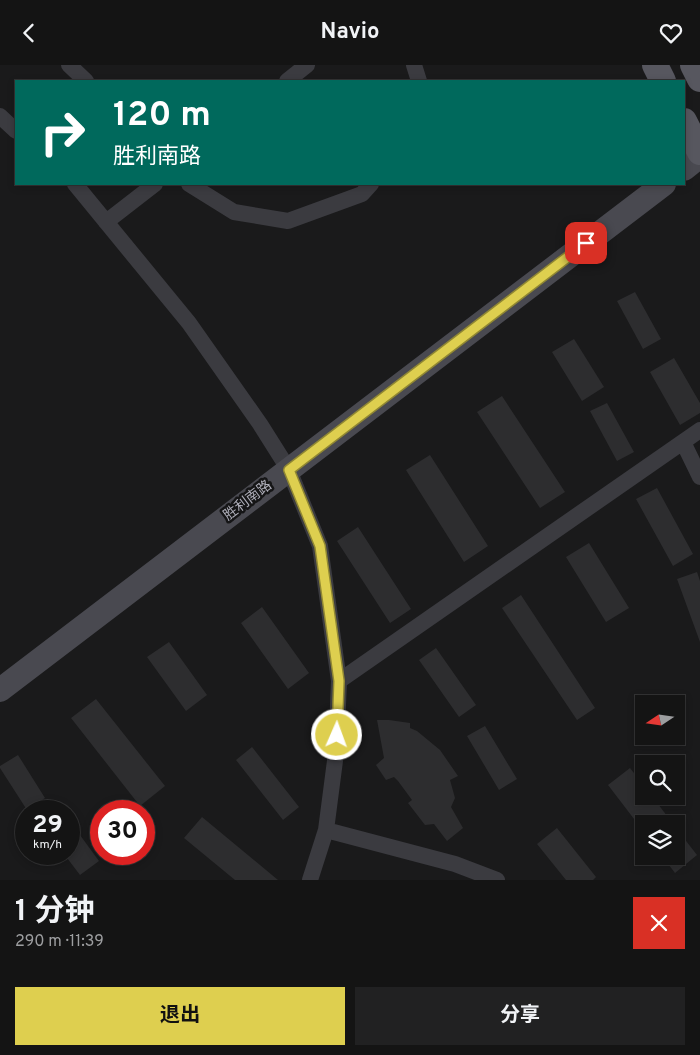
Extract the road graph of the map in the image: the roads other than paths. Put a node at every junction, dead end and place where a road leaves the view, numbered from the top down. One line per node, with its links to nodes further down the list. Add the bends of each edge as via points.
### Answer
1 (69, 65): 7 (street)
2 (307, 65): 8 (street)
3 (414, 65): 9 (street)
4 (655, 65): 10 (main road)
5 (693, 65): 6 (main road)
6 (700, 79)
7 (85, 80)
8 (287, 80)
9 (419, 80)
10 (662, 80)
11 (0, 117): 13 (street)
12 (685, 123): 14 (main road)
13 (15, 130)
14 (700, 152)
15 (700, 156): 16 (main road)
16 (685, 168)
17 (76, 185): 22 (street)
18 (154, 185): 22 (street)
19 (191, 185): 20 (street, via 234,212 288,221 362,194)
20 (370, 185)
21 (663, 185): 25 (main road, 胜利南路)
22 (106, 222): 25 (street, via 189,323)
23 (700, 430): 24 (street)
24 (683, 442): 26 (street); 27 (street)
25 (289, 470): 27 (street, via 320,546); 28 (main road, 胜利南路)
26 (700, 477)
27 (339, 681): 29 (street, via 336,753)
28 (0, 690)
29 (326, 830): 30 (street); 31 (street, via 455,864)
30 (310, 880)
31 (497, 880)

